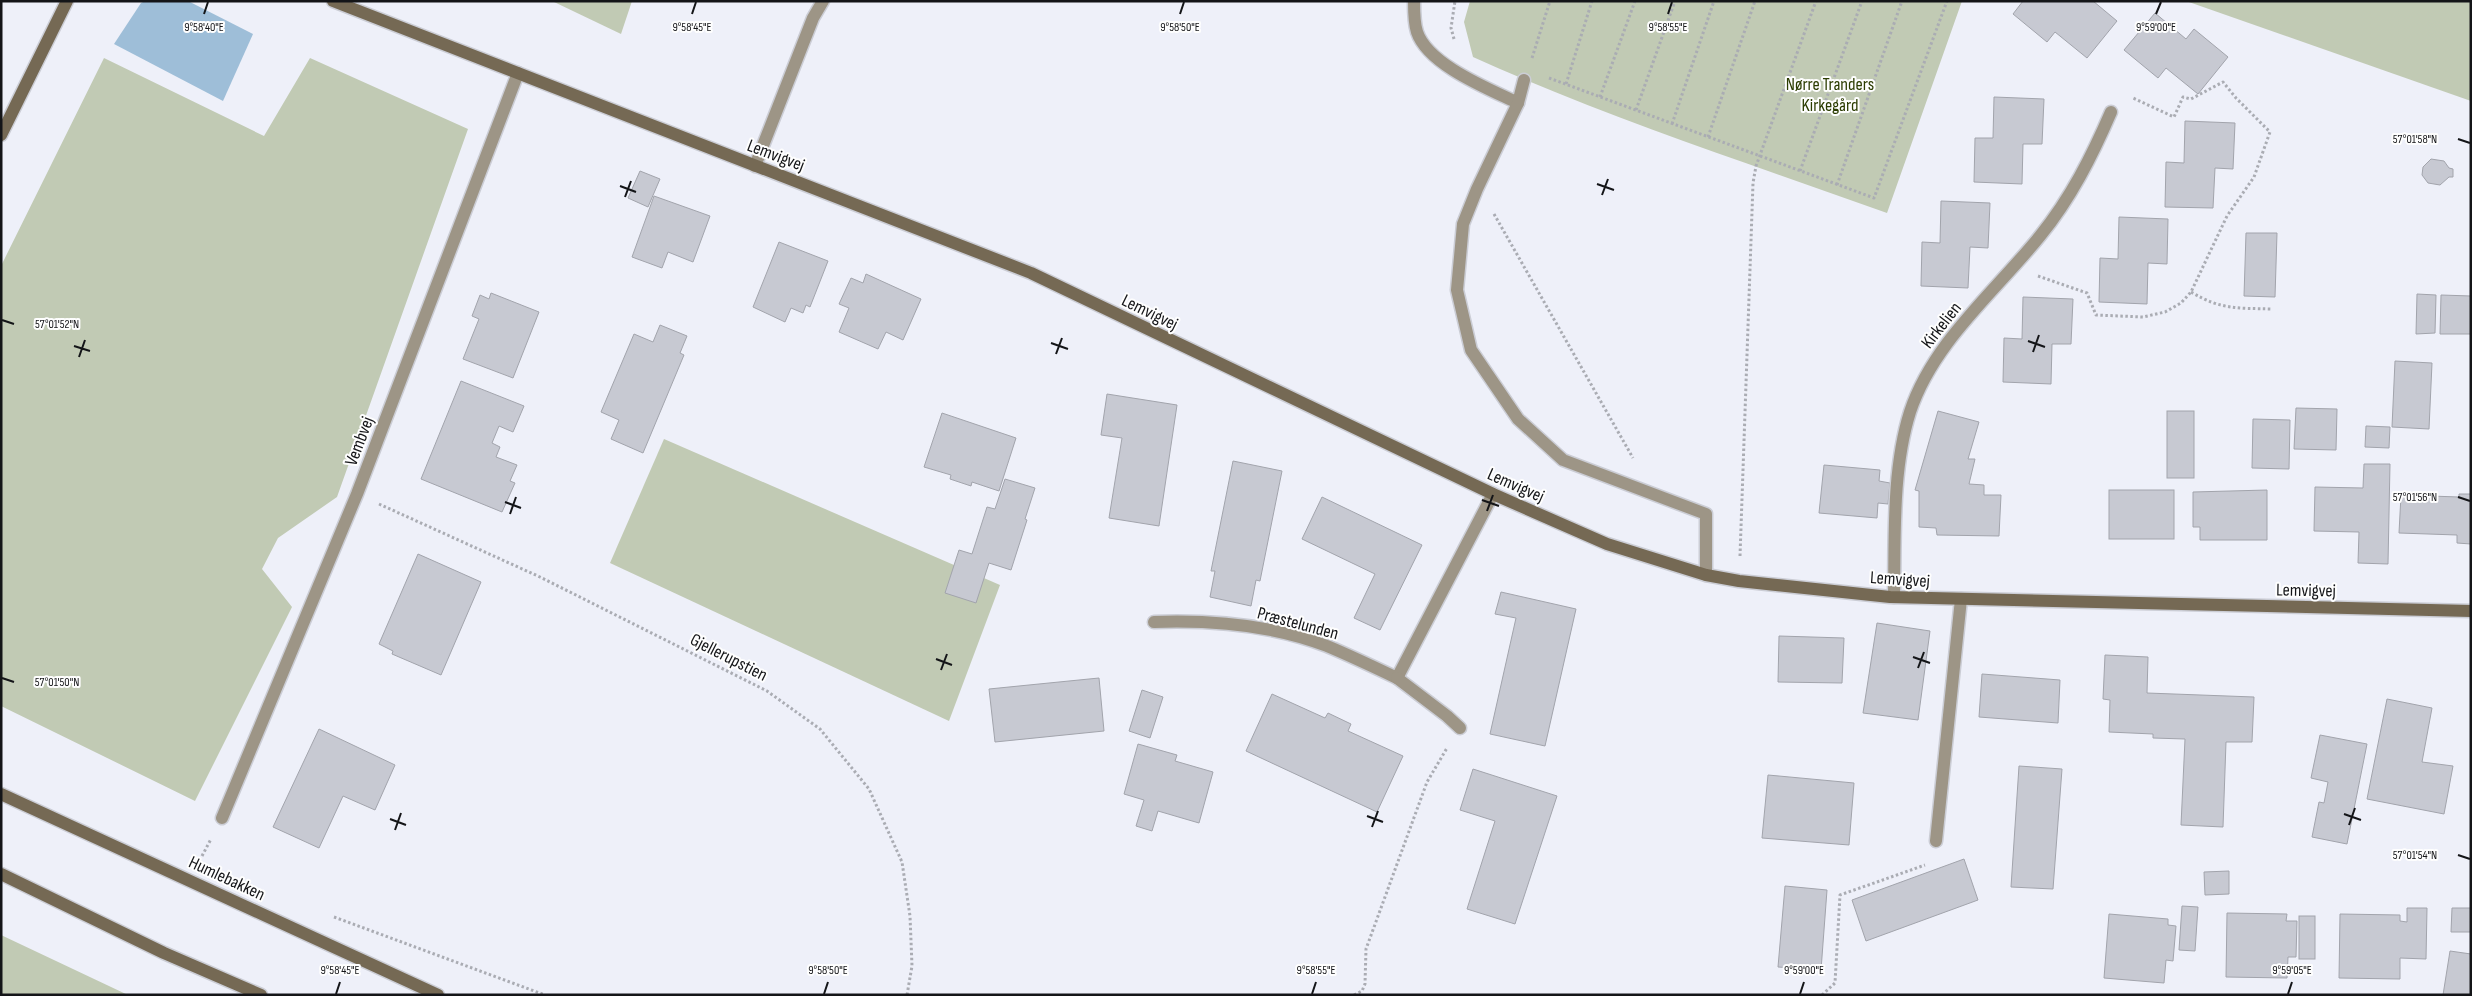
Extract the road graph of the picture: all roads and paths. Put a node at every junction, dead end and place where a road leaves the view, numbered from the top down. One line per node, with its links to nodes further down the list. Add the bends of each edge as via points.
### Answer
1 (67, 1): 23 (street)
2 (333, 1): 15 (street, Lemvigvej)
3 (823, 1): 26 (street, via 813,18)
4 (1414, 1): 19 (street, via 1418,33 1435,57 1465,78)
5 (1550, 1): 16 (path)
6 (1592, 1): 17 (path)
7 (1635, 1): 18 (path)
8 (1675, 1): 20 (path)
9 (1714, 1): 22 (path)
10 (1755, 1): 24 (path)
11 (1816, 1): 25 (path)
12 (1862, 1): 27 (path)
13 (1902, 1): 28 (path)
14 (1947, 1): 28 (path, via 1874,198)
15 (518, 73): 26 (street, Lemvigvej); 34 (street, Vembvej)
16 (1526, 75): 17 (path); 19 (street)
17 (1566, 84): 18 (path)
18 (1600, 97): 20 (path)
19 (1518, 103): 33 (street, via 1463,224 1457,290 1472,350 1518,419 1563,460)
20 (1636, 110): 22 (path)
21 (2111, 112): 30 (street, Kirkelien, via 2068,198); 31 (path, via 2119,91 2174,117 2183,97 2190,100 2223,82 2270,132 2254,177 2227,216)
22 (1672, 124): 24 (path)
23 (1, 135)
24 (1708, 137): 25 (path)
25 (1759, 156): 27 (path); 37 (path, via 1753,183)
26 (755, 166): 35 (street, Lemvigvej, via 1031,273)
27 (1800, 171): 28 (path)
28 (1837, 185)
29 (1498, 221): 33 (path, via 1637,465)
30 (2014, 267): 31 (path, via 2087,293 2096,315 2143,317 2165,312 2181,303); 38 (street, Kirkelien, via 1964,322 1935,361 1910,411 1903,440 1895,513)
31 (2191, 292): 32 (path, via 2224,307)
32 (2272, 309)
33 (1642, 489): 36 (street, via 1706,514)
34 (357, 494): 45 (street, Vembvej); 54 (path, Gjellerupstien, via 540,577 767,691 820,729 868,790 902,862 910,916 912,966)
35 (1493, 494): 36 (street, Lemvigvej, via 1607,544); 42 (street)
36 (1706, 575): 37 (street, Lemvigvej)
37 (1739, 581): 38 (street, Lemvigvej)
38 (1894, 597): 39 (street, Lemvigvej)
39 (1962, 600): 40 (street, Lemvigvej); 46 (street)
40 (2471, 611)
41 (1154, 622): 42 (street, Præstelunden, via 1190,621 1263,628 1326,646)
42 (1397, 678): 43 (street, Præstelunden)
43 (1460, 728): 55 (path, via 1427,782 1366,949 1365,984 1362,991)
44 (1, 794): 52 (street, Humlebakken)
45 (222, 818)
46 (1936, 841): 56 (path, via 1938,860 1840,895 1835,983)
47 (193, 852): 48 (path)
48 (211, 860)
49 (1, 874): 51 (street, via 164,953)
50 (326, 913): 53 (path)
51 (261, 995)
52 (438, 995)
53 (545, 995)
54 (906, 995)
55 (1354, 995)
56 (1822, 995)

